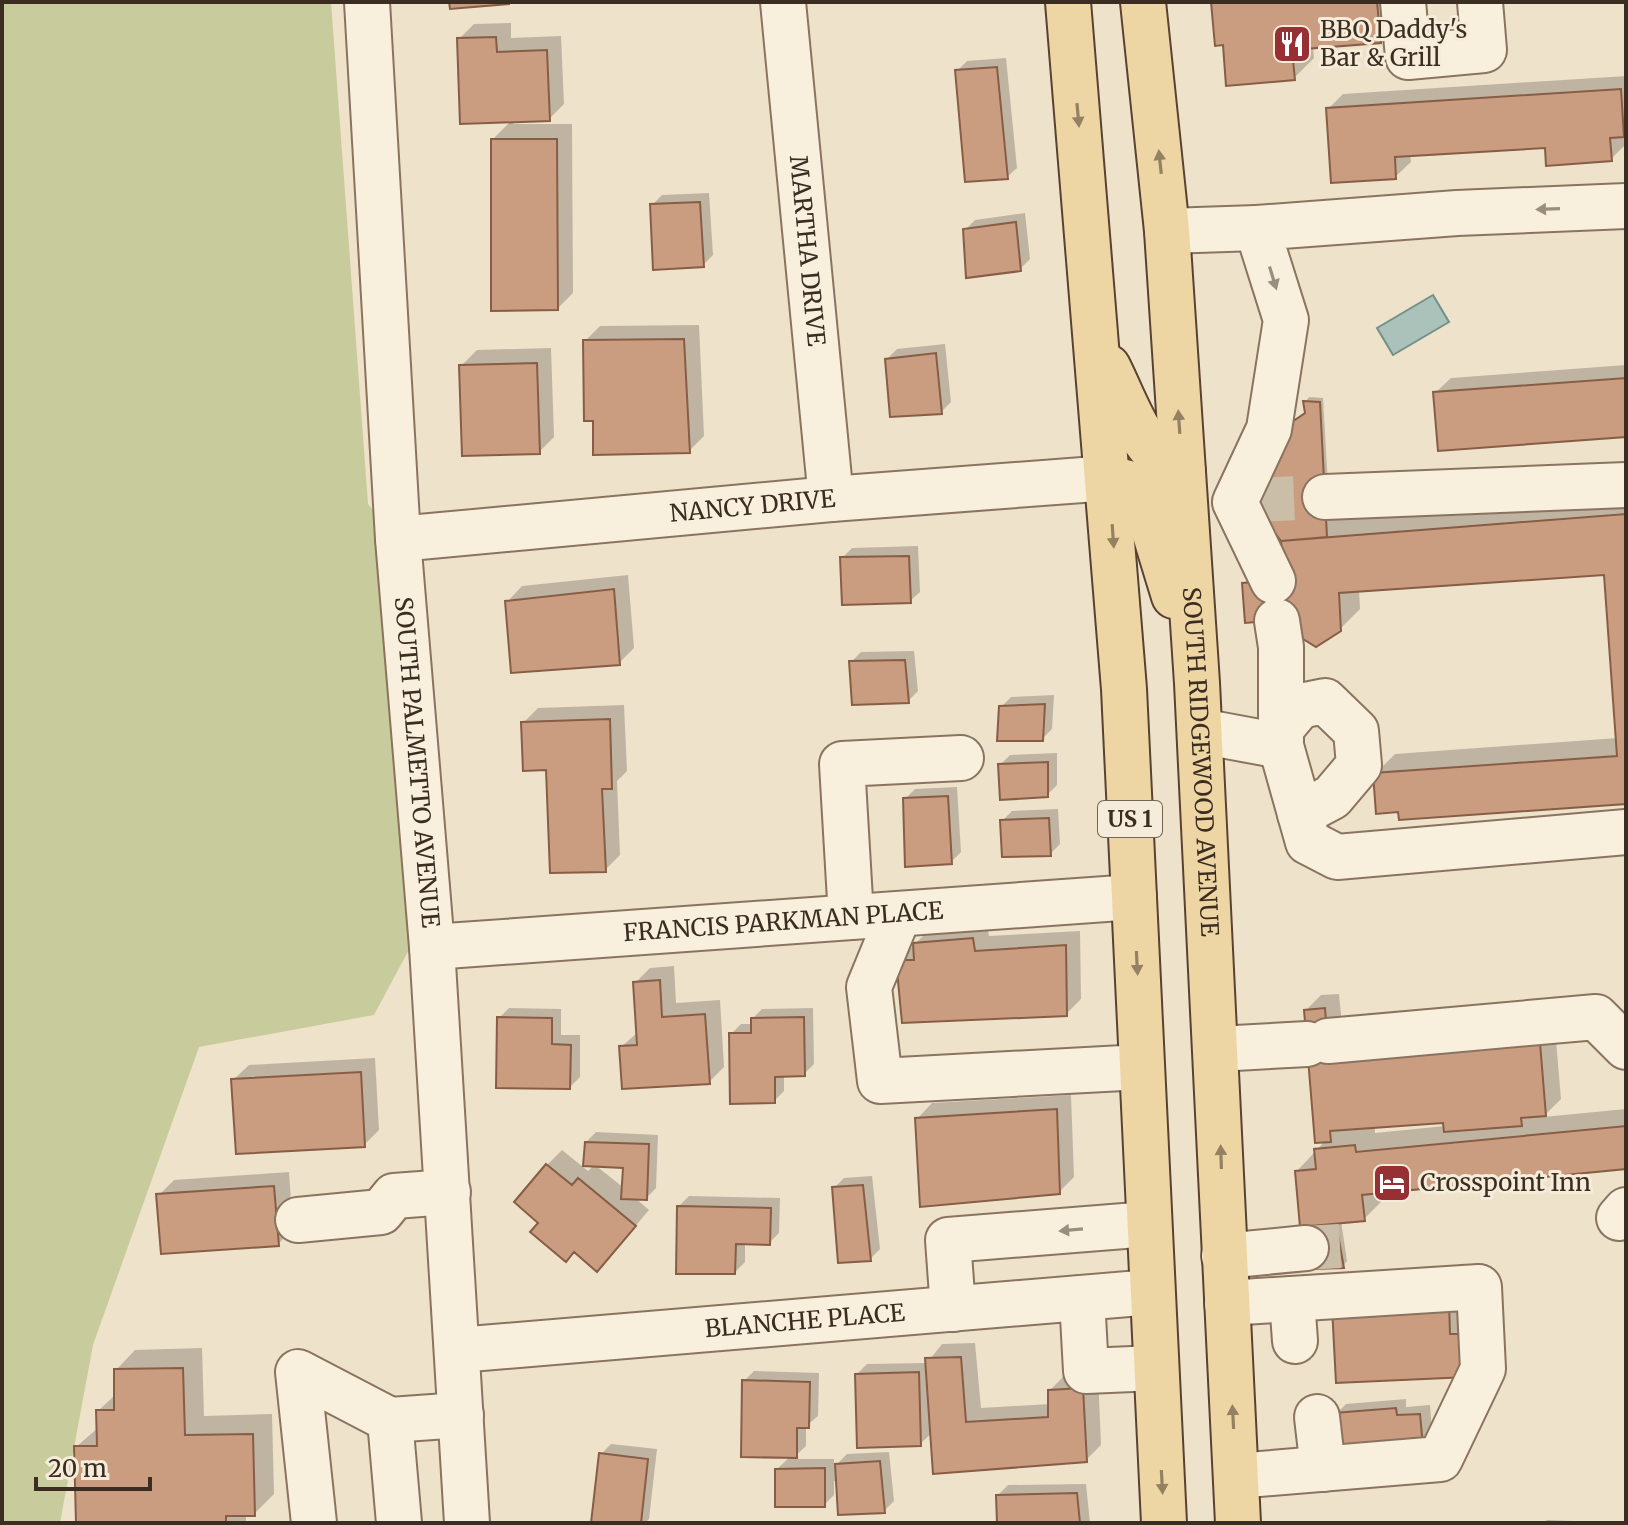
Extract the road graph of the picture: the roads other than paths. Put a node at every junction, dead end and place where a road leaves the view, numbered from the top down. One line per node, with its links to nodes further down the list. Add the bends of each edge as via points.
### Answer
1 (367, 2): 17 (street, SOUTH PALMETTO AVENUE)
2 (783, 2): 15 (street, MARTHA DRIVE)
3 (1068, 2): 10 (main road, US 1, one-way to 10)
4 (1143, 2): 9 (main road, SOUTH RIDGEWOOD AVENUE, one-way to 4)
5 (1403, 2): 6 (street, via 1408,57 1484,50)
6 (1480, 2)
7 (1626, 206): 8 (street, one-way to 8)
8 (1257, 228): 9 (street); 16 (street, one-way to 16, via 1286,320 1269,429)
9 (1167, 231): 13 (main road, SOUTH RIDGEWOOD AVENUE, one-way to 9)
10 (1098, 347): 11 (main road, US 1); 13 (main road, via 1149,448)
11 (1109, 478): 15 (street, NANCY DRIVE); 18 (main road, via 1129,483 1144,498); 24 (main road, US 1, one-way to 24)
12 (1626, 485): 14 (street)
13 (1184, 487): 16 (street); 18 (main road, SOUTH RIDGEWOOD AVENUE)
14 (1325, 497)
15 (831, 499): 17 (street, NANCY DRIVE)
16 (1242, 501): 20 (street, via 1275,601 1281,647)
17 (398, 539): 27 (street, SOUTH PALMETTO AVENUE)
18 (1196, 667): 19 (main road, SOUTH RIDGEWOOD AVENUE)
19 (1200, 731): 20 (street); 29 (main road, SOUTH RIDGEWOOD AVENUE)
20 (1280, 738): 22 (street); 22 (street, via 1300,706 1325,701 1356,731 1359,765 1332,797)
21 (961, 758): 26 (street, via 842,764)
22 (1300, 814): 23 (street, via 1308,842 1337,857)
23 (1626, 832)
24 (1134, 897): 25 (street, FRANCIS PARKMAN PLACE); 30 (main road, US 1, one-way to 30)
25 (899, 914): 26 (street, FRANCIS PARKMAN PLACE); 30 (street, via 869,987 880,1081)
26 (851, 917): 27 (street, FRANCIS PARKMAN PLACE)
27 (432, 947): 31 (street, SOUTH PALMETTO AVENUE)
28 (1626, 1047): 29 (street, via 1596,1017)
29 (1217, 1049): 35 (main road, SOUTH RIDGEWOOD AVENUE, one-way to 29)
30 (1142, 1067): 33 (main road, US 1)
31 (448, 1192): 32 (street, via 394,1196 381,1212); 40 (street, SOUTH PALMETTO AVENUE)
32 (298, 1220)
33 (1149, 1224): 36 (main road, US 1); 39 (street, one-way to 39, via 948,1240)
34 (1306, 1248): 35 (street)
35 (1224, 1256): 38 (main road, SOUTH RIDGEWOOD AVENUE)
36 (1152, 1292): 37 (street, BLANCHE PLACE); 41 (main road, US 1)
37 (1082, 1298): 39 (street, BLANCHE PLACE); 41 (street, via 1086,1371)
38 (1227, 1303): 45 (street, via 1293,1320 1479,1287 1483,1369 1440,1459); 46 (main road, SOUTH RIDGEWOOD AVENUE, one-way to 38)
39 (953, 1309): 40 (street, BLANCHE PLACE)
40 (458, 1350): 42 (street, SOUTH PALMETTO AVENUE)
41 (1156, 1368): 50 (main road, US 1, one-way to 50)
42 (461, 1415): 44 (street); 49 (street, SOUTH PALMETTO AVENUE)
43 (1317, 1417): 45 (street)
44 (390, 1420): 47 (street, via 298,1372); 48 (street)
45 (1323, 1469): 46 (street)
46 (1236, 1476): 51 (main road, SOUTH RIDGEWOOD AVENUE)
47 (314, 1523)
48 (399, 1523)
49 (467, 1523)
50 (1164, 1523)
51 (1238, 1523)

